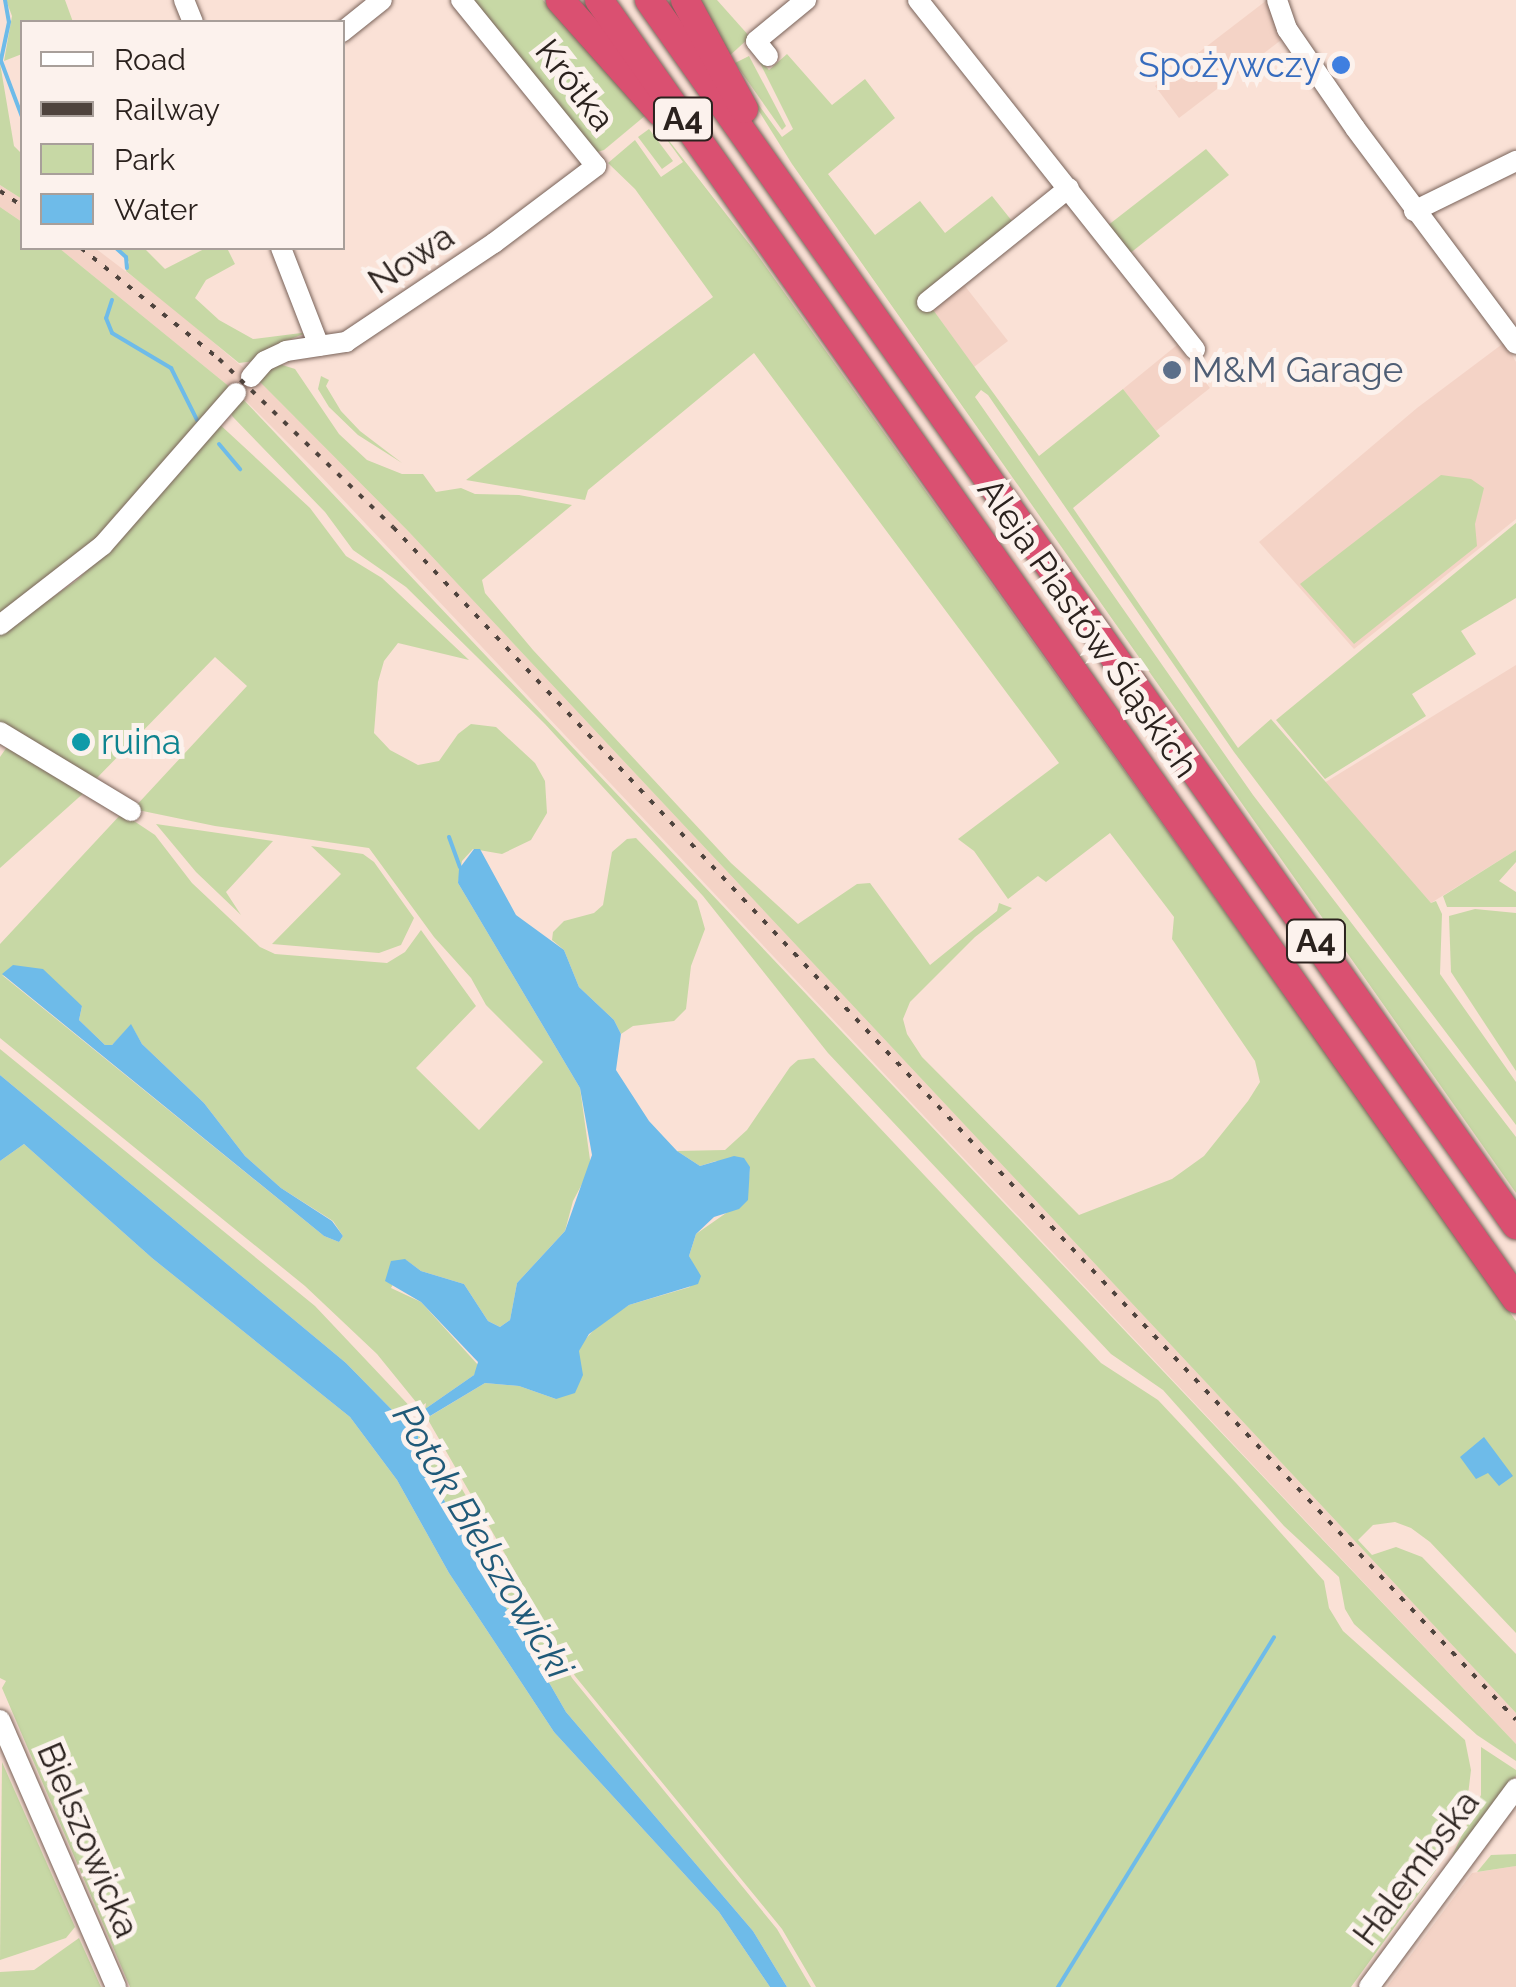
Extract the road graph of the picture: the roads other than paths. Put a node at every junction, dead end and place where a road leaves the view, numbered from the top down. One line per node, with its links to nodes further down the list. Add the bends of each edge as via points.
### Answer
1 (382, 0): 10 (street)
2 (462, 0): 13 (street, Krótka)
3 (560, 0): 17 (highway)
4 (599, 0): 17 (highway, Aleja Piastów Śląskich / A4)
5 (649, 0): 15 (highway, Aleja Piastów Śląskich / A4)
6 (685, 0): 15 (highway)
7 (806, 0): 11 (street, via 756,41)
8 (918, 0): 14 (street)
9 (1277, 0): 16 (street, via 1288,29)
10 (345, 30)
11 (768, 56)
12 (1516, 162): 16 (street)
13 (596, 166): 21 (street, Nowa, via 346,342)
14 (1069, 188): 19 (street); 22 (street)
15 (799, 211): 28 (highway, Aleja Piastów Śląskich / A4)
16 (1414, 211): 20 (street)
17 (768, 238): 29 (highway, Aleja Piastów Śląskich / A4)
18 (282, 250): 21 (street)
19 (928, 302)
20 (1516, 344)
21 (318, 346): 23 (street, Nowa, via 286,350)
22 (1196, 349)
23 (251, 376)
24 (236, 392): 25 (street, via 103,545)
25 (0, 626)
26 (0, 732): 27 (street)
27 (131, 811)
28 (1516, 1225)
29 (1516, 1299)
30 (0, 1720): 32 (street, Bielszowicka)
31 (1516, 1788): 33 (street, Halembska)
32 (116, 1987)
33 (1368, 1987)

